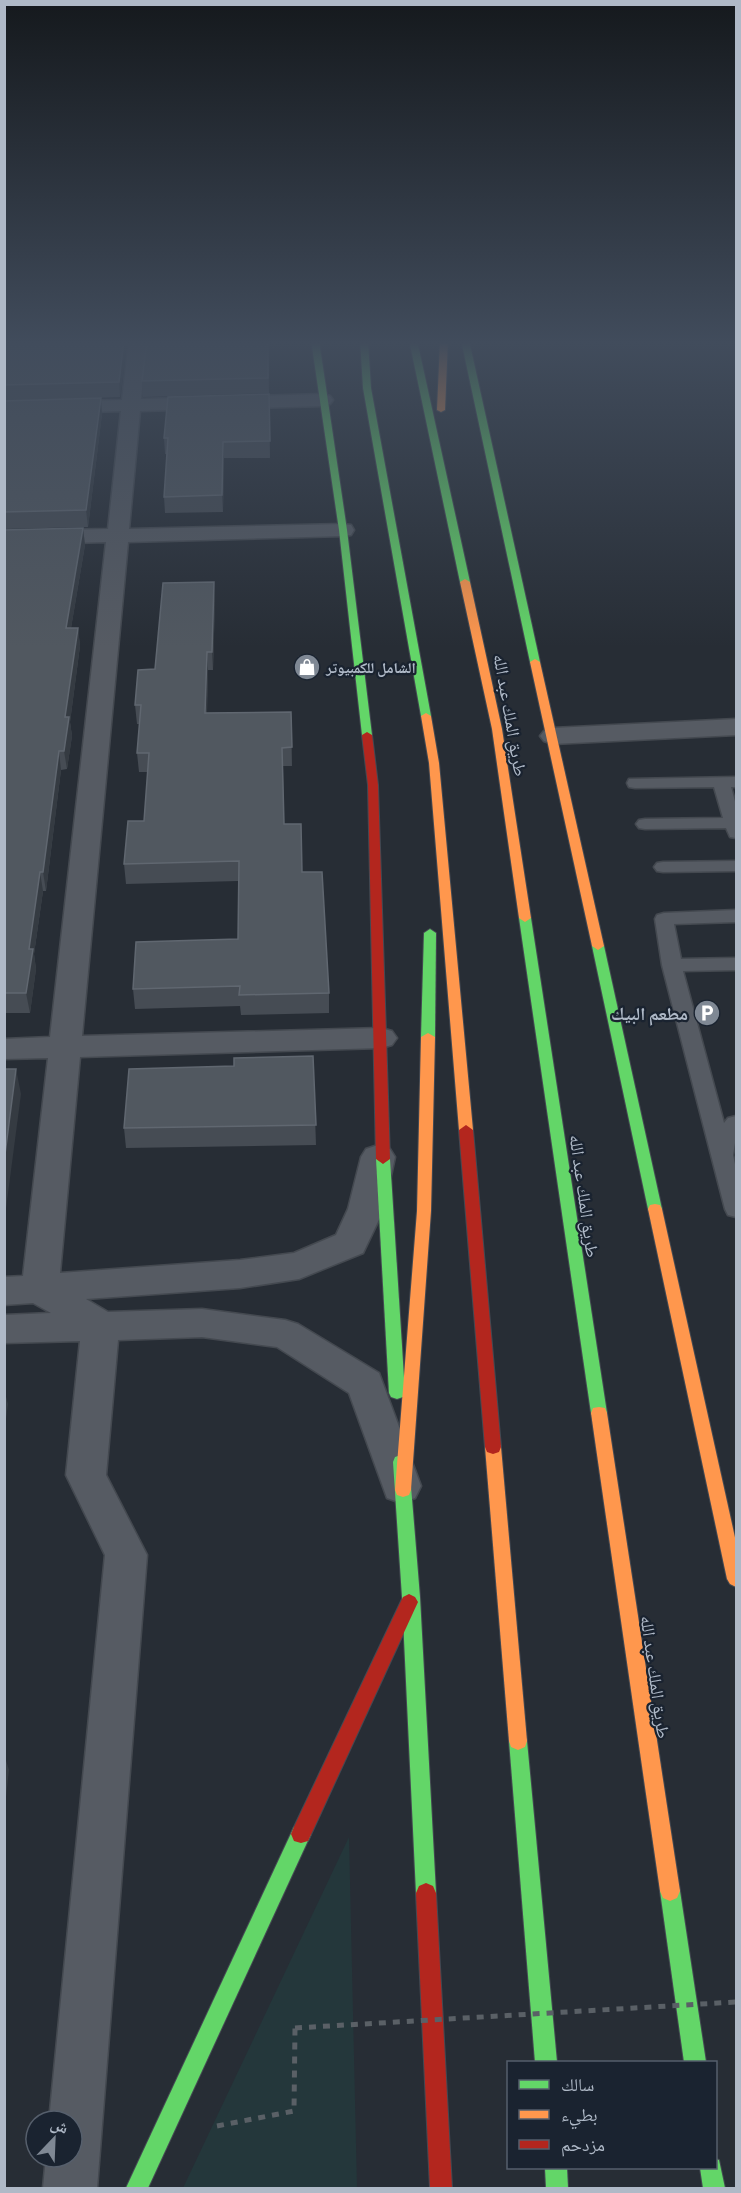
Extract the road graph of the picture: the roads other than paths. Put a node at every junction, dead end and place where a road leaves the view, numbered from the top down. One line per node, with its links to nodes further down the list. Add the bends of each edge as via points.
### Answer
1 (127, 442): 9 (street)
2 (330, 442): 8 (main road)
3 (378, 442): 13 (main road)
4 (437, 442): 7 (main road, طريق الملك عبد الله)
5 (440, 442): 7 (main road)
6 (488, 442): 12 (main road, طريق الملك عبد الله)
7 (440, 454): 39 (main road, طريق الملك عبد الله, via 497,729)
8 (343, 530): 9 (street); 25 (main road, via 373,785)
9 (118, 535): 10 (street); 26 (street)
10 (4, 538)
11 (736, 727): 12 (street)
12 (553, 736): 36 (main road, طريق الملك عبد الله)
13 (434, 763): 20 (main road); 38 (main road)
14 (729, 782): 15 (lane); 17 (lane)
15 (635, 783)
16 (645, 824): 17 (lane)
17 (735, 828)
18 (736, 866): 19 (lane)
19 (663, 867)
20 (431, 893)
21 (431, 916): 35 (main road, via 424,1211)
22 (736, 916): 24 (lane, via 664,919)
23 (736, 964): 24 (lane)
24 (672, 965): 30 (lane)
25 (381, 1038): 26 (street); 29 (main road)
26 (65, 1047): 27 (street); 32 (street)
27 (4, 1049)
28 (736, 1123): 30 (lane, via 727,1133)
29 (382, 1138): 32 (street, via 366,1209 350,1244 299,1266); 35 (main road)
30 (729, 1158): 31 (lane)
31 (736, 1209)
32 (22, 1290): 33 (street)
33 (100, 1325): 34 (street); 35 (street, via 202,1323 285,1334 365,1384); 42 (street, via 86,1475 126,1555)
34 (4, 1329)
35 (403, 1490): 37 (main road)
36 (736, 1579)
37 (411, 1597): 43 (main road); 44 (main road)
38 (546, 2061)
39 (695, 2061)
40 (556, 2169): 45 (main road)
41 (711, 2169): 46 (main road)
42 (70, 2188)
43 (137, 2188)
44 (441, 2188)
45 (557, 2188)
46 (714, 2188)

